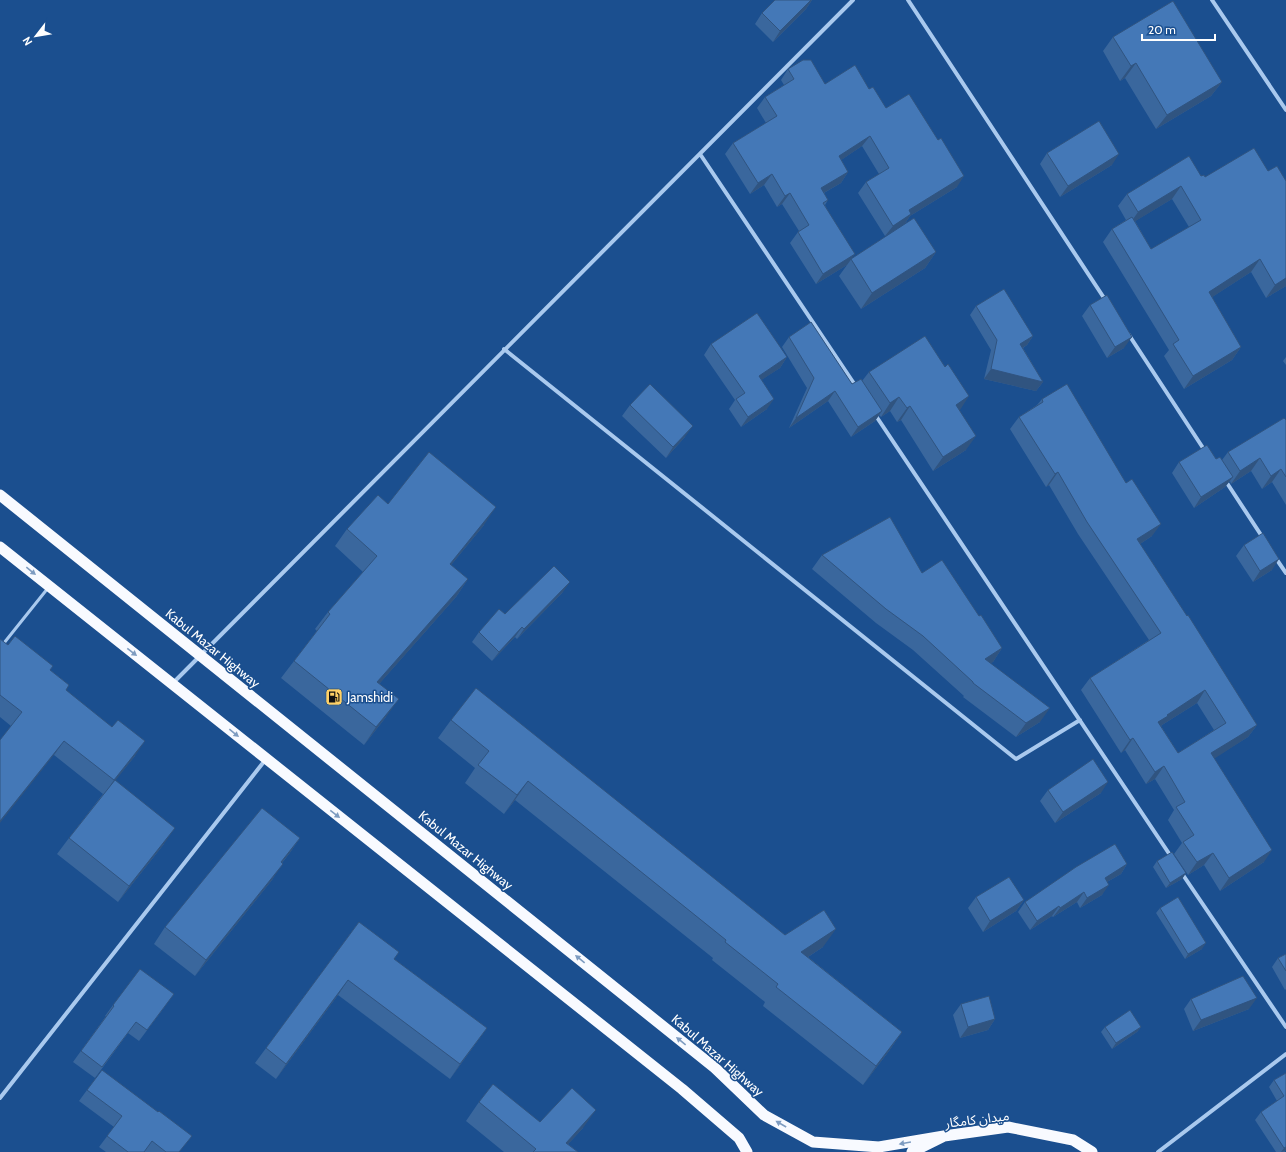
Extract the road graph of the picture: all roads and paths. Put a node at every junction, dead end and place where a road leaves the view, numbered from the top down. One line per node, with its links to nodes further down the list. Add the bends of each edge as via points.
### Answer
1 (853, 0): 5 (street)
2 (908, 0): 6 (street)
3 (1212, 0): 4 (street)
4 (1286, 110)
5 (700, 154): 8 (street); 9 (street)
6 (1110, 307)
7 (1128, 333): 11 (street)
8 (504, 349): 20 (street); 22 (street, via 1016,759)
9 (859, 391)
10 (872, 410): 22 (street)
11 (1207, 453)
12 (1220, 473): 14 (street)
13 (0, 495): 20 (highway, Kabul Mazar Highway)
14 (1264, 540)
15 (0, 547): 18 (highway, one-way to 18)
16 (1273, 553): 17 (street)
17 (1286, 573)
18 (50, 586): 19 (lane); 21 (highway, one-way to 21)
19 (0, 648)
20 (200, 655): 21 (street); 29 (highway, Kabul Mazar Highway, one-way to 20, via 878,1147 813,1142 764,1115 715,1068)
21 (172, 684): 23 (highway, one-way to 23)
22 (1080, 720): 24 (street)
23 (266, 759): 28 (street); 30 (highway, one-way to 30, via 682,1089 739,1138)
24 (1176, 864)
25 (1181, 870): 26 (street)
26 (1286, 1027)
27 (1286, 1054): 33 (street)
28 (0, 1098)
29 (944, 1136): 31 (highway, میدان کامگار); 32 (highway, میدان کامگار, via 1008,1127 1073,1140)
30 (747, 1152)
31 (912, 1152)
32 (1092, 1152)
33 (1158, 1152)

